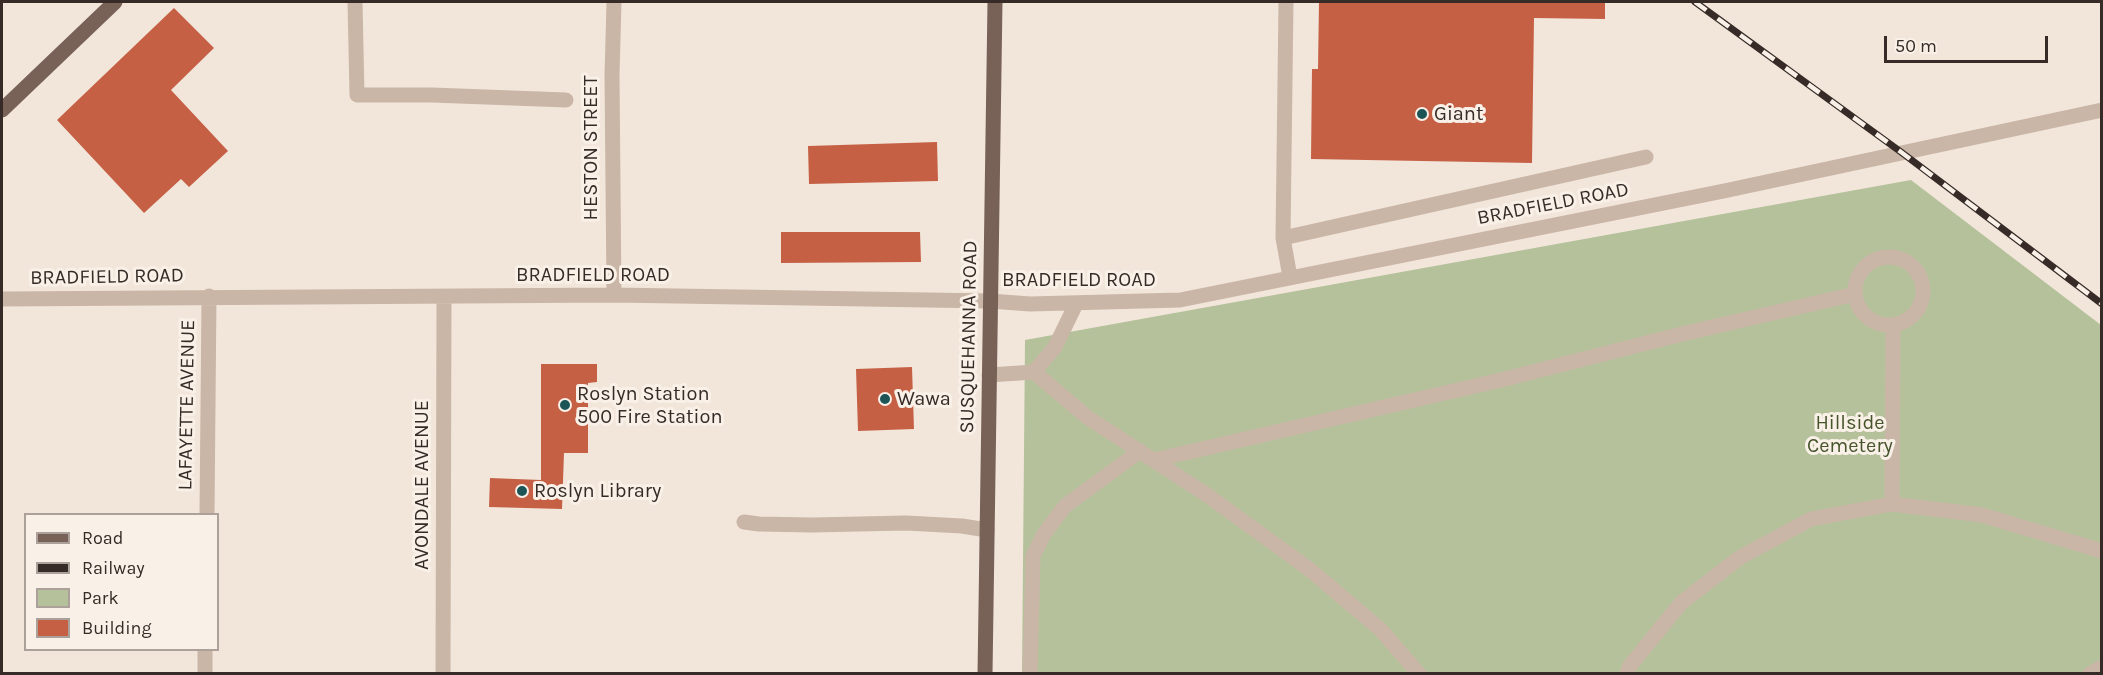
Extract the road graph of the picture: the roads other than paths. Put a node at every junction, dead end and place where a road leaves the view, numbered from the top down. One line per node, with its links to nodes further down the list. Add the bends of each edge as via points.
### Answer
1 (115, 2): 7 (main road)
2 (355, 2): 6 (street, via 357,95)
3 (614, 2): 13 (street, HESTON STREET)
4 (995, 2): 17 (main road, SUSQUEHANNA ROAD)
5 (1286, 2): 10 (street)
6 (566, 100)
7 (2, 110)
8 (2102, 110): 11 (street, BRADFIELD ROAD, via 1724,191)
9 (1646, 157): 10 (street)
10 (1283, 238): 11 (street)
11 (1290, 277): 18 (street, BRADFIELD ROAD, via 1180,300)
12 (1855, 294): 19 (street, via 1863,314 1882,325); 19 (street, via 1860,272 1878,258 1900,258 1910,264 1922,283 1920,306 1904,322); 23 (street)
13 (614, 295): 15 (street, BRADFIELD ROAD); 17 (street, BRADFIELD ROAD)
14 (209, 297): 15 (street, BRADFIELD ROAD); 16 (street, BRADFIELD ROAD); 25 (street, LAFAYETTE AVENUE)
15 (444, 297): 33 (street, AVONDALE AVENUE)
16 (2, 299)
17 (990, 301): 18 (street, BRADFIELD ROAD); 21 (main road, SUSQUEHANNA ROAD)
18 (1076, 304): 20 (street, via 1055,347)
19 (1893, 325): 24 (street)
20 (1034, 372): 21 (street); 22 (street, via 1087,417)
21 (989, 375): 27 (main road, SUSQUEHANNA ROAD)
22 (1140, 451): 23 (street); 35 (street, via 1065,506 1044,534 1034,556)
23 (1154, 460): 29 (street, via 1309,569 1380,629)
24 (1892, 504): 28 (street, via 1982,515); 38 (street, via 1811,519 1739,558 1681,603)
25 (207, 513)
26 (744, 522): 27 (street, via 906,523)
27 (987, 530): 34 (main road, SUSQUEHANNA ROAD)
28 (2102, 551)
29 (1398, 650): 36 (street); 37 (street)
30 (205, 651): 32 (street)
31 (2102, 667): 39 (street)
32 (205, 674)
33 (443, 674)
34 (985, 674)
35 (1030, 674)
36 (1409, 674)
37 (1419, 674)
38 (1627, 674)
39 (2090, 674)

